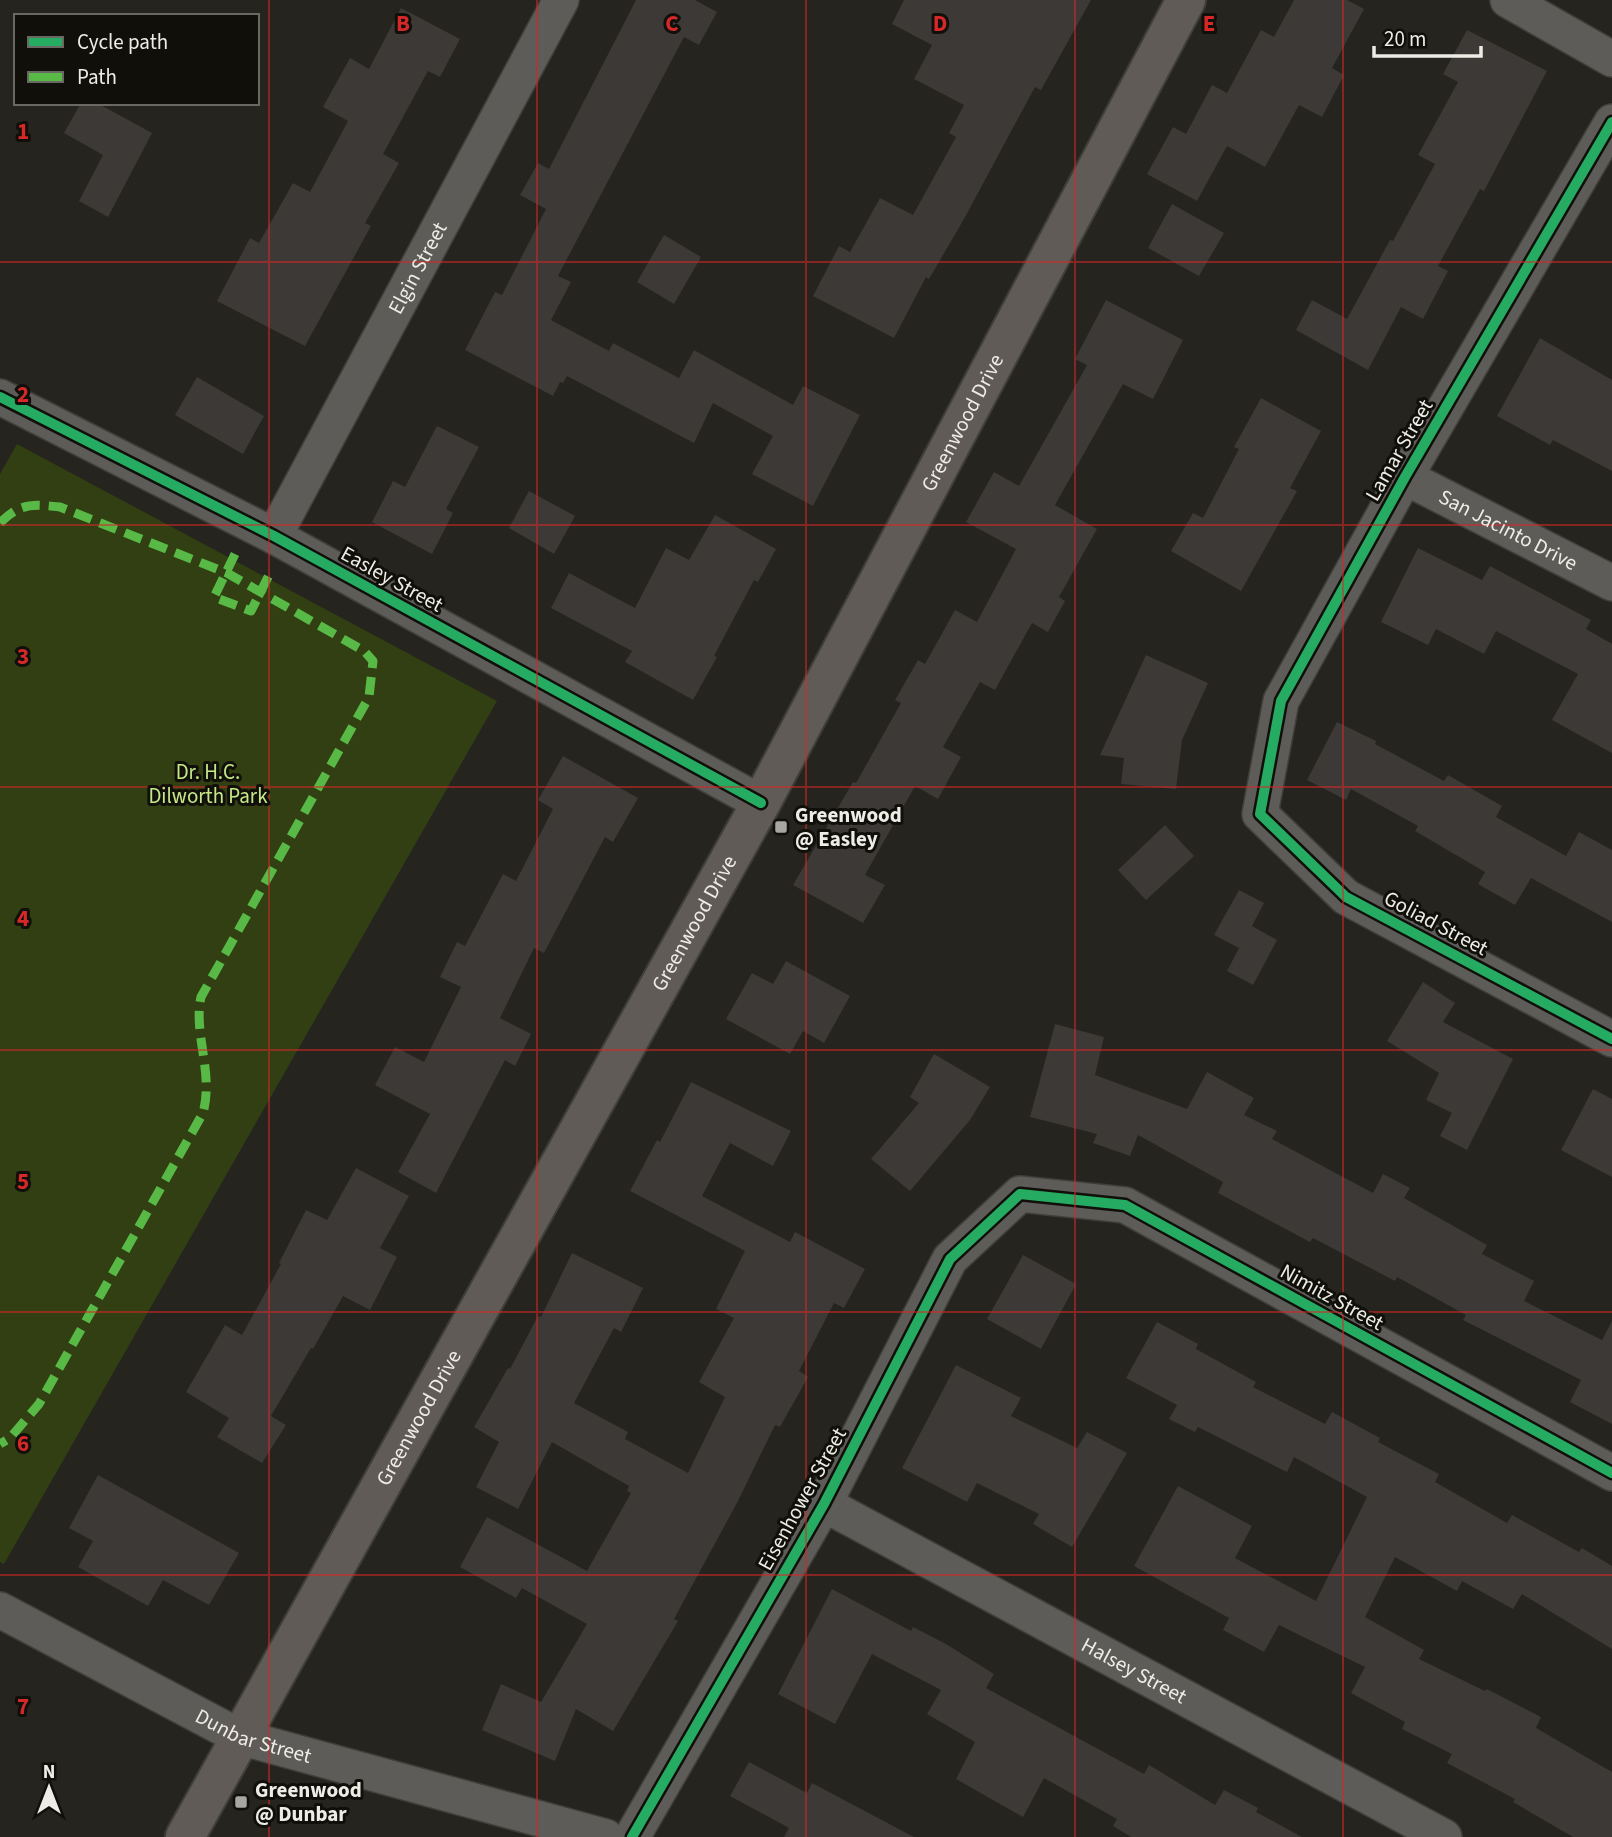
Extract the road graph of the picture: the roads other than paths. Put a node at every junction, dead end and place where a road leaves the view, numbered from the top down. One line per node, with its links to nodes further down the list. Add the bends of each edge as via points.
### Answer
1 (561, 0): 8 (street, Elgin Street)
2 (1186, 0): 10 (main road, Greenwood Drive)
3 (1508, 0): 4 (street)
4 (1612, 59)
5 (1612, 122): 7 (street, Lamar Street)
6 (0, 397): 8 (street, Easley Street)
7 (1405, 477): 9 (street, San Jacinto Drive); 11 (street, Lamar Street, via 1281,701)
8 (274, 536): 10 (street, Easley Street)
9 (1612, 583)
10 (761, 803): 17 (main road, Greenwood Drive)
11 (1260, 814): 12 (street, Goliad Street, via 1346,897)
12 (1612, 1040)
13 (1020, 1194): 14 (street, Nimitz Street, via 1125,1205); 15 (street, Eisenhower Street, via 950,1259)
14 (1612, 1473)
15 (824, 1504): 20 (street, Eisenhower Street); 21 (street, Halsey Street)
16 (0, 1610): 17 (street, Dunbar Street)
17 (240, 1737): 18 (main road, Greenwood Drive); 19 (street, Dunbar Street)
18 (185, 1837)
19 (606, 1837)
20 (632, 1837)
21 (1444, 1837)

